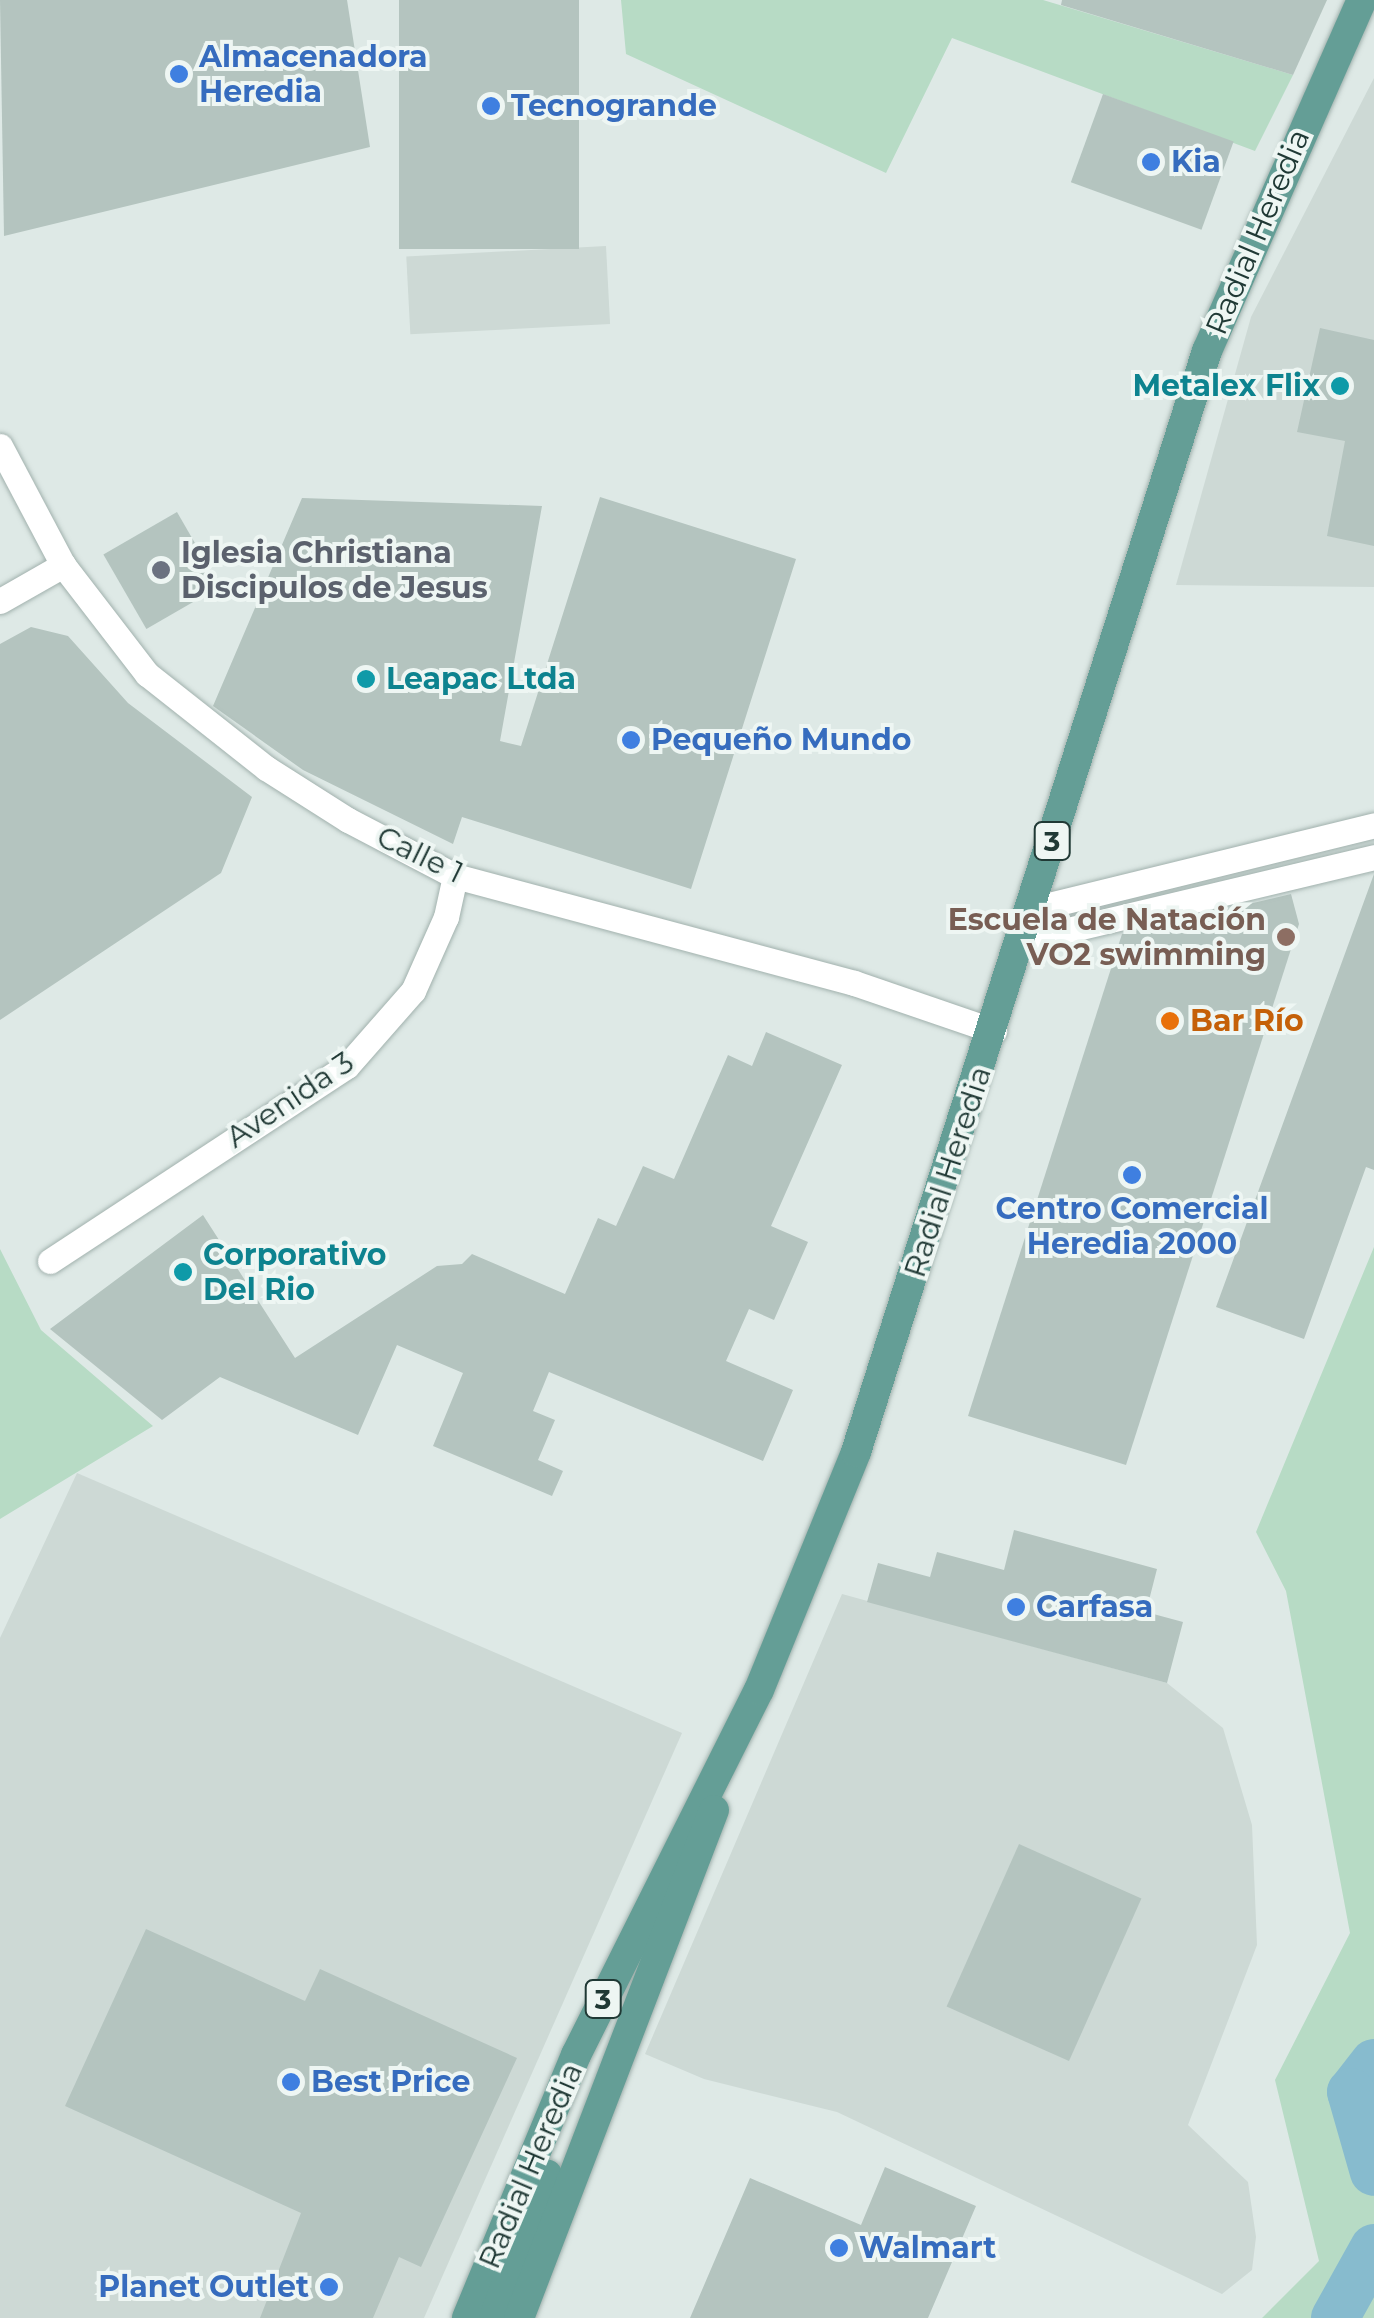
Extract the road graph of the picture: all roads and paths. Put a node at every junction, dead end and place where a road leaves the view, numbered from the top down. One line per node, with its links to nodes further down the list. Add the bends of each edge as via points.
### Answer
1 (1362, 0): 8 (main road, Radial Heredia / 3, via 1207,351)
2 (0, 446): 3 (street, Calle 1)
3 (63, 565): 4 (street); 7 (street, Calle 1, via 147,674 266,768)
4 (0, 601)
5 (1374, 826): 8 (street)
6 (1374, 857): 9 (street)
7 (455, 876): 10 (street, Calle 1, via 854,983); 11 (street, Avenida 3, via 446,917 413,992 347,1066)
8 (1032, 909): 9 (main road, Radial Heredia / 3)
9 (1022, 941): 10 (main road, Radial Heredia / 3)
10 (994, 1031): 12 (main road, Radial Heredia / 3, via 856,1452)
11 (50, 1260)
12 (759, 1690): 13 (main road, Radial Heredia / 3); 16 (main road)
13 (576, 2055): 14 (main road, Radial Heredia / 3); 15 (main road, via 551,2164)
14 (467, 2318)
15 (494, 2318)
16 (519, 2318)

